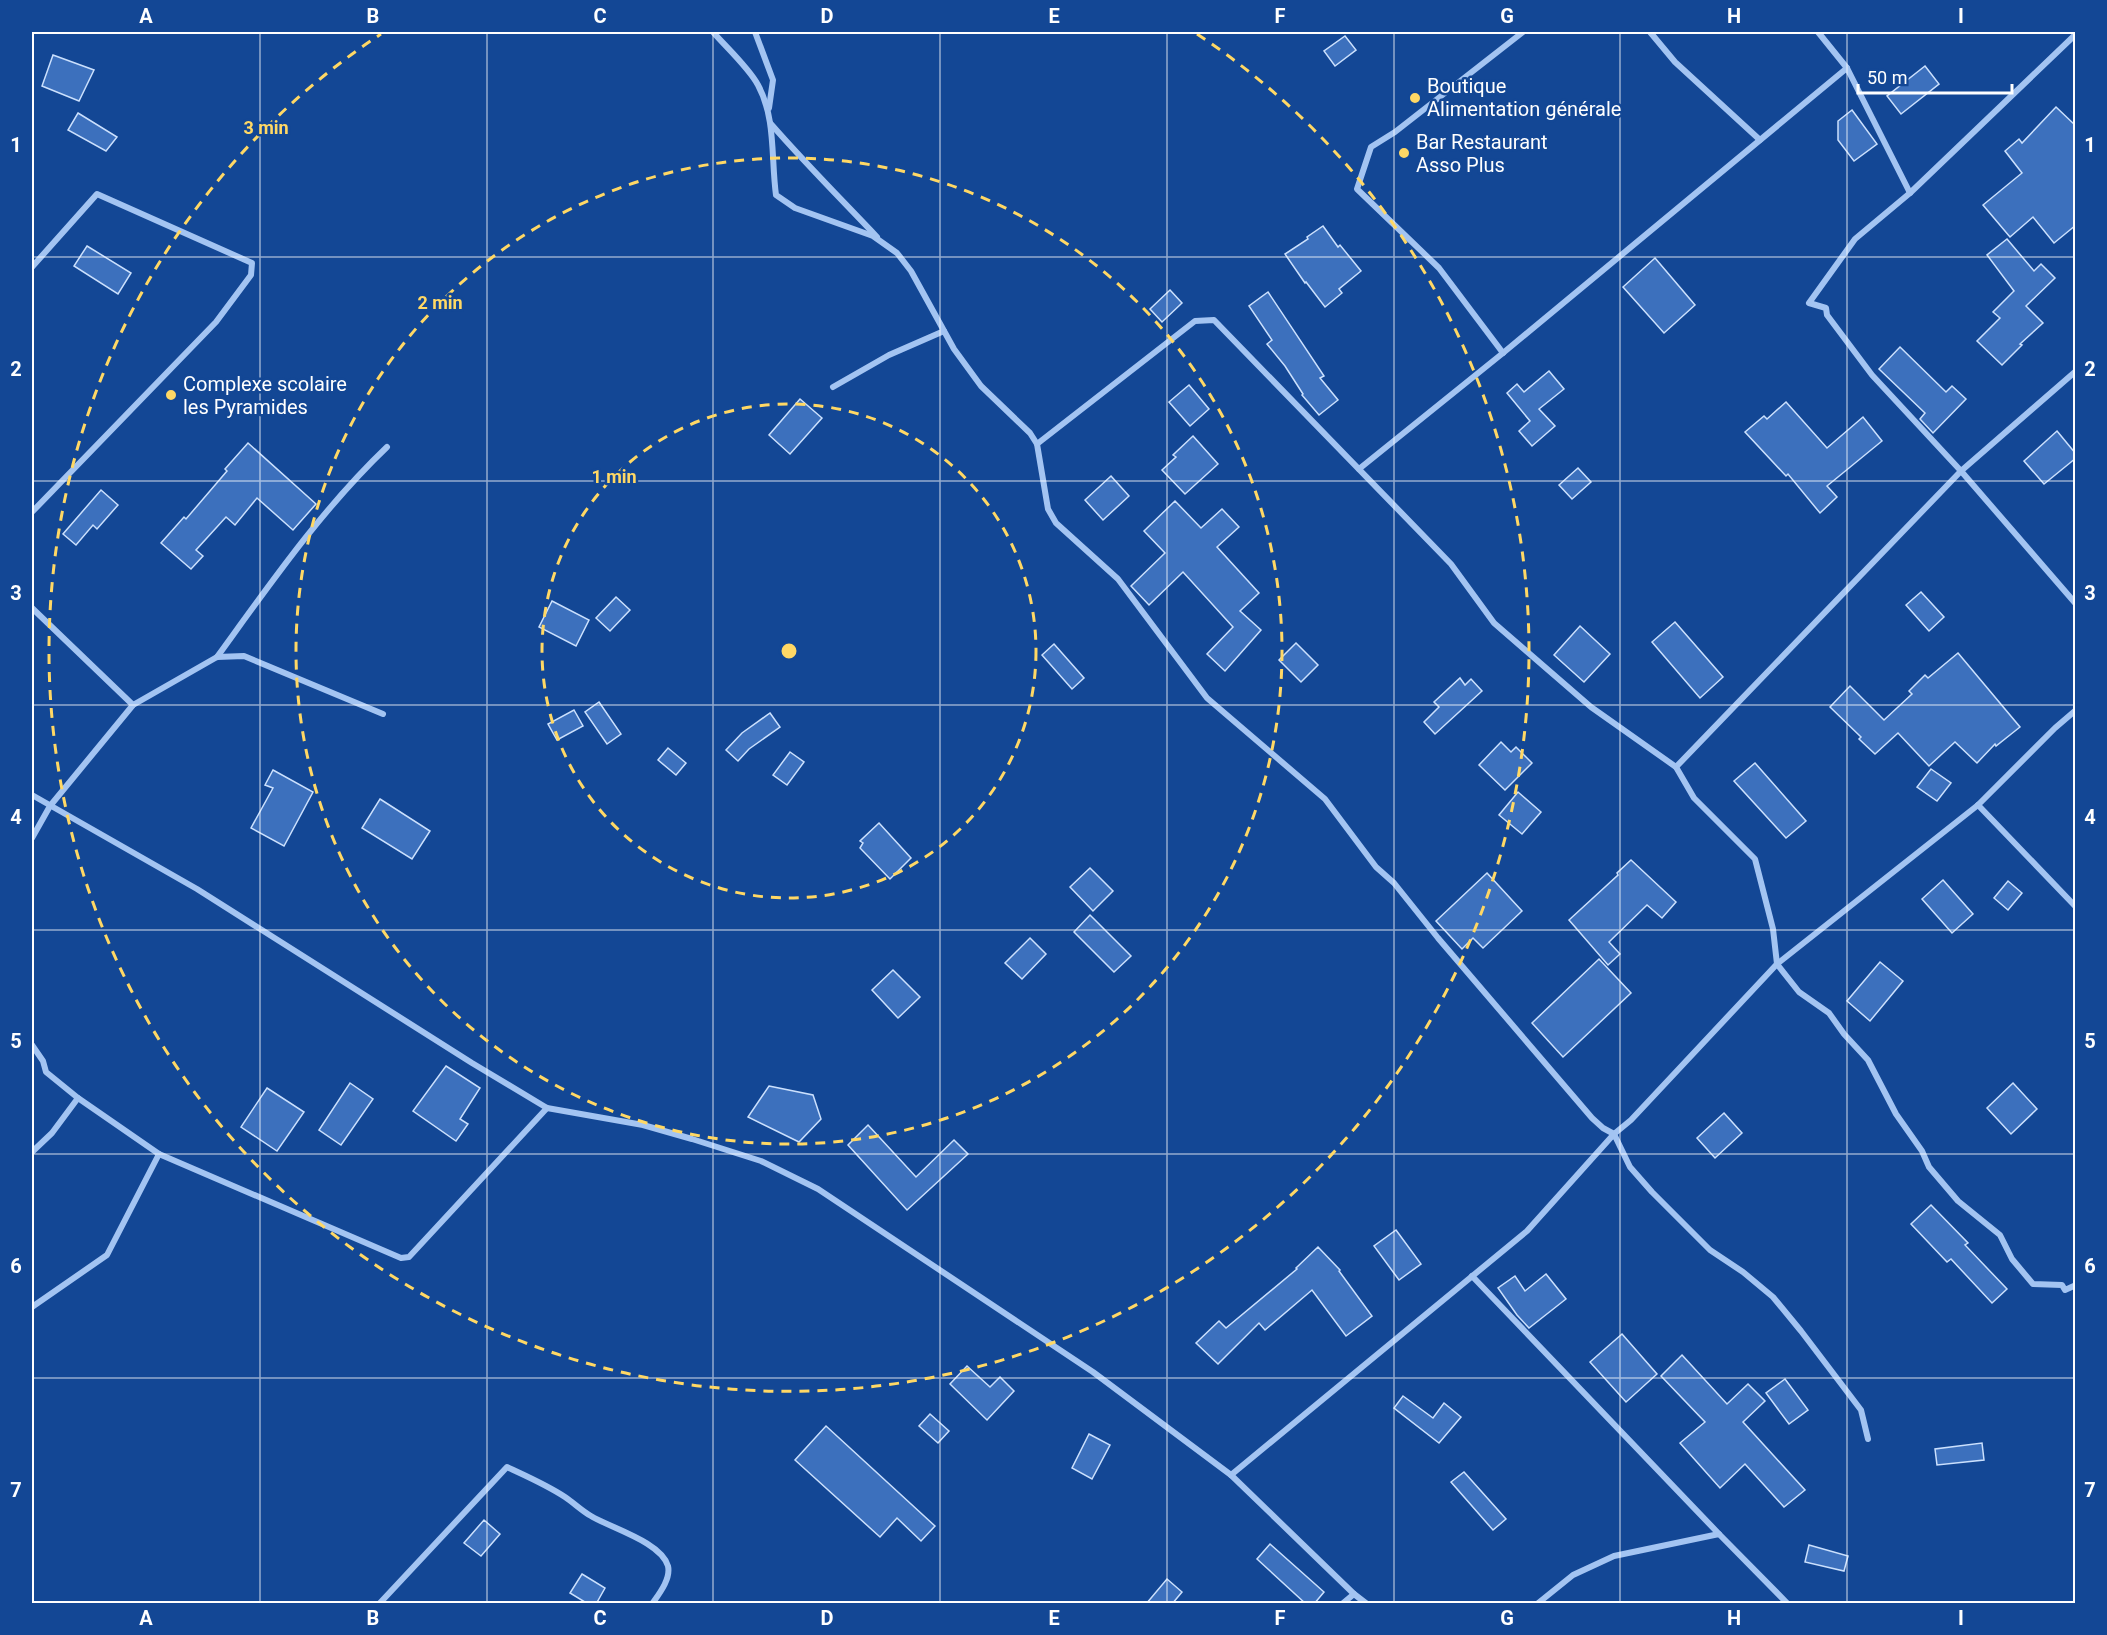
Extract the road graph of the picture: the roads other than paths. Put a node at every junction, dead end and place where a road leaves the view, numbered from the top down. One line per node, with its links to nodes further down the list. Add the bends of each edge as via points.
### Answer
1 (713, 32): 10 (street, via 757,82)
2 (755, 32): 10 (street, via 773,80)
3 (1523, 32): 17 (street, via 1371,147 1357,189 1439,268)
4 (1650, 32): 12 (street, via 1675,62)
5 (1818, 32): 9 (street)
6 (2070, 32): 8 (street)
7 (2076, 34): 8 (street)
8 (2070, 39): 13 (street)
9 (1847, 68): 12 (street); 13 (street)
10 (768, 110): 11 (street)
11 (770, 124): 14 (street); 14 (street, via 776,195 795,208)
12 (1760, 140): 17 (street)
13 (1910, 193): 23 (street, via 1855,239 1809,303 1826,308 1827,315 1872,375)
14 (885, 245): 16 (street, via 911,271)
15 (32, 267): 24 (street, via 98,194 252,263 253,268 216,322)
16 (944, 332): 19 (street, via 889,355); 20 (street, via 981,386)
17 (1503, 353): 22 (street)
18 (2076, 371): 23 (street)
19 (833, 387)
20 (1037, 444): 22 (street, via 1195,321 1214,320); 41 (street, via 1048,509 1056,524 1123,584 1207,698 1325,799 1376,867 1395,884 1585,1109)
21 (387, 447): 27 (street, via 357,475 308,533)
22 (1359, 469): 31 (street, via 1451,564 1494,623 1591,707)
23 (1961, 471): 25 (street); 31 (street)
24 (32, 512)
25 (2076, 604)
26 (32, 608): 28 (street)
27 (217, 657): 28 (street); 30 (street, via 244,656)
28 (133, 705): 34 (street)
29 (2076, 710): 33 (street)
30 (383, 714)
31 (1676, 767): 37 (street, via 1694,798 1755,859 1773,929)
32 (32, 795): 34 (street)
33 (1978, 805): 36 (street); 37 (street)
34 (50, 806): 35 (street); 40 (street, via 197,889)
35 (32, 838)
36 (2076, 907)
37 (1777, 964): 41 (street); 45 (street, via 1798,992 1829,1013 1868,1060 1929,1167 1958,1201 2000,1235 2012,1259 2033,1284 2062,1285 2065,1290)
38 (32, 1045): 39 (street, via 46,1072)
39 (78, 1098): 42 (street); 43 (street)
40 (547, 1108): 43 (street, via 409,1257 401,1258); 48 (street, via 643,1125 692,1139 761,1161 818,1189 1094,1372)
41 (1614, 1134): 44 (street, via 1527,1231); 47 (street, via 1630,1167 1652,1192 1710,1250 1773,1297 1861,1410)
42 (32, 1152)
43 (159, 1154): 46 (street, via 107,1255)
44 (1472, 1276): 48 (street); 49 (street)
45 (2076, 1285)
46 (32, 1307)
47 (1868, 1439)
48 (1231, 1475): 50 (street)
49 (1719, 1534): 55 (street, via 1614,1556 1573,1575); 56 (street)
50 (1354, 1594): 53 (street); 54 (street)
51 (379, 1604): 52 (street, via 507,1467 658,1551 669,1568 663,1588)
52 (652, 1604)
53 (1342, 1604)
54 (1367, 1604)
55 (1537, 1604)
56 (1788, 1604)

